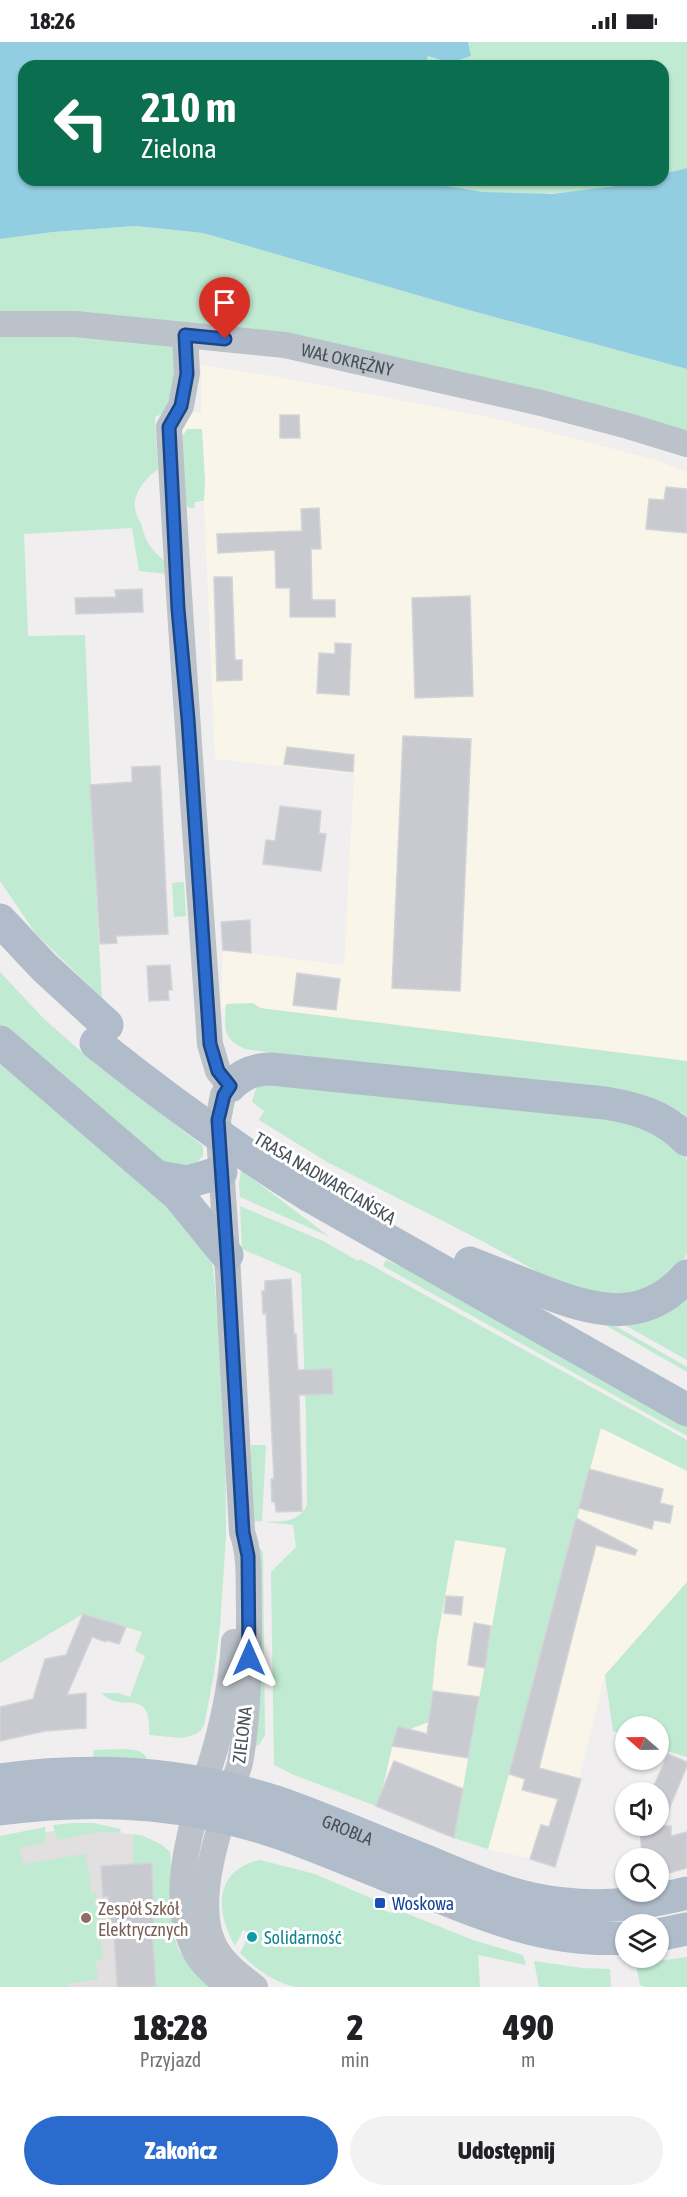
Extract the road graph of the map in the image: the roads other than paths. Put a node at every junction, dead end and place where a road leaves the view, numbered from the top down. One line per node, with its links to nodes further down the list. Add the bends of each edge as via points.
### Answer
1 (0, 324): 2 (street, WAŁ OKRĘŻNY, via 75,324)
2 (185, 335): 3 (street, WAŁ OKRĘŻNY, via 285,345 573,412); 8 (street, via 187,374 181,406 169,427 178,609 210,1044 218,1071)
3 (687, 444)
4 (0, 920): 6 (main road, TRASA NADWARCIAŃSKA)
5 (0, 949): 6 (main road, TRASA NADWARCIAŃSKA)
6 (101, 1034): 12 (main road, TRASA NADWARCIAŃSKA, via 262,1142)
7 (0, 1042): 11 (main road)
8 (230, 1086): 9 (main road, via 245,1074 271,1069 596,1102 651,1115 668,1123); 10 (street, via 221,1101 218,1120)
9 (687, 1140)
10 (221, 1172): 11 (main road, via 188,1182); 13 (street)
11 (158, 1177): 13 (main road, via 188,1205)
12 (314, 1187): 14 (main road, TRASA NADWARCIAŃSKA); 17 (main road, TRASA NADWARCIAŃSKA)
13 (227, 1255): 19 (street, via 243,1532 237,1559 230,1678 215,1747)
14 (470, 1263): 15 (main road, via 584,1307 611,1311 658,1300); 16 (main road, TRASA NADWARCIAŃSKA)
15 (687, 1276)
16 (687, 1386)
17 (687, 1410)
18 (0, 1780): 19 (main road, GROBLA, via 88,1773 155,1777)
19 (213, 1800): 20 (main road, GROBLA, via 153,1804 88,1801); 21 (main road, GROBLA, via 306,1813 484,1885 529,1898 598,1906); 24 (main road, GROBLA, via 297,1839 524,1928 576,1937); 25 (street, via 188,1839 183,1888 185,1923 198,1956 212,1974); 26 (street, via 206,1909 209,1931 217,1951)
20 (0, 1809)
21 (687, 1893)
22 (687, 1929): 23 (main road)
23 (669, 1933)
24 (615, 1938)
25 (230, 1987)
26 (255, 1987)

